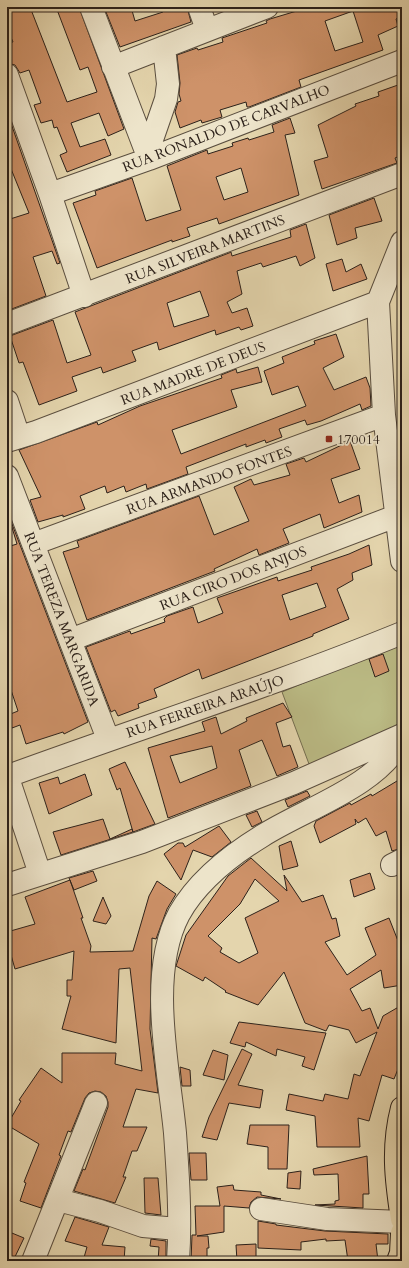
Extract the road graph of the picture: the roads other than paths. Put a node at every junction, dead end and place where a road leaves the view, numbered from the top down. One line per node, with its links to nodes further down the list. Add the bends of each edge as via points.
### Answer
1 (91, 7): 7 (street)
2 (199, 7): 4 (street)
3 (267, 7): 4 (street)
4 (207, 30): 5 (street)
5 (164, 47): 7 (street); 9 (street, via 168,84 166,99)
6 (402, 61): 9 (street, RUA RONALDO DE CARVALHO)
7 (113, 67): 9 (street)
8 (7, 75): 11 (street)
9 (148, 156): 11 (street, RUA RONALDO DE CARVALHO)
10 (402, 174): 14 (street, RUA SILVEIRA MARTINS)
11 (50, 194): 14 (street)
12 (402, 242): 13 (street)
13 (398, 265): 15 (street)
14 (84, 296): 16 (street, RUA SILVEIRA MARTINS)
15 (378, 302): 18 (street); 19 (street, RUA MADRE DE DEUS)
16 (7, 324)
17 (7, 401): 19 (street)
18 (384, 415): 21 (street); 22 (street, RUA ARMANDO FONTES)
19 (13, 439)
20 (7, 476): 22 (street, RUA TEREZA MARGARIDA)
21 (396, 516): 23 (street); 25 (street, RUA CIRO DOS ANJOS)
22 (33, 544): 25 (street, RUA TEREZA MARGARIDA)
23 (402, 562)
24 (402, 633): 27 (street, RUA FERREIRA ARAÚJO, via 302,672)
25 (70, 640): 27 (street, RUA TEREZA MARGARIDA)
26 (402, 735): 30 (street, via 294,783 142,842)
27 (108, 739): 29 (street, RUA FERREIRA ARAÚJO)
28 (402, 739): 38 (street, via 396,751 380,768 361,782 262,835 239,851 203,883 178,915 170,936 162,990 162,1034 175,1133)
29 (7, 776): 30 (street)
30 (40, 874): 31 (street)
31 (7, 885)
32 (96, 1103): 34 (street)
33 (402, 1108): 36 (main road, via 397,1130 395,1162)
34 (58, 1200): 38 (street, via 143,1226); 39 (street)
35 (262, 1209): 37 (street, via 327,1219)
36 (402, 1219)
37 (402, 1222)
38 (178, 1229): 40 (street)
39 (33, 1261)
40 (178, 1261)

